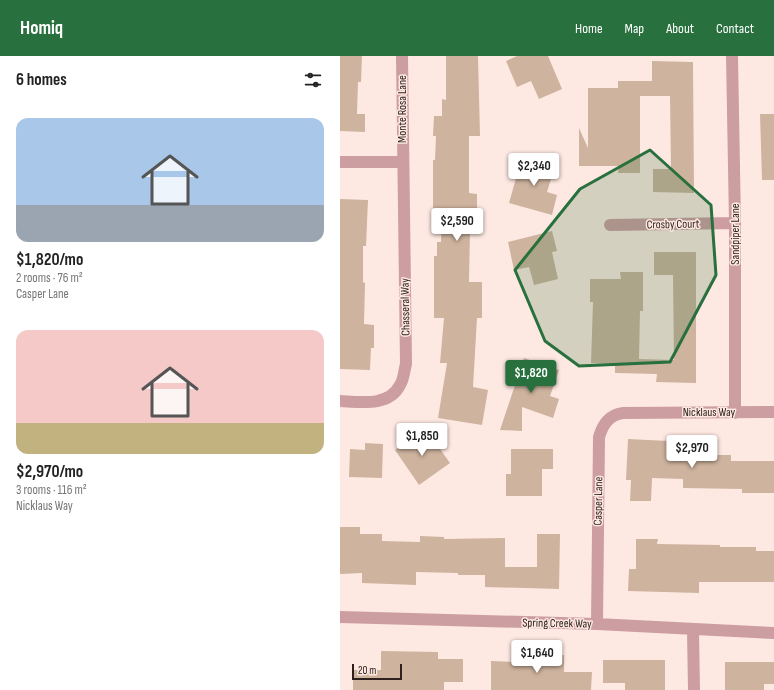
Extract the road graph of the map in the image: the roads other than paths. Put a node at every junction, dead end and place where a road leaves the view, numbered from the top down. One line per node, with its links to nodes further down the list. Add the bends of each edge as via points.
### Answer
1 (402, 56): 4 (street, Monte Rosa Lane)
2 (732, 56): 5 (street, Sandpiper Lane)
3 (340, 162): 4 (street)
4 (402, 162): 7 (street, Chasseral Way, via 406,364 401,384 388,398 375,402)
5 (735, 223): 6 (street, Crosby Court); 9 (street, Sandpiper Lane)
6 (610, 225)
7 (340, 401)
8 (645, 412): 9 (street, Nicklaus Way); 12 (street, Casper Lane, via 616,414 603,425 599,437)
9 (735, 412): 10 (street, Nicklaus Way)
10 (774, 412)
11 (340, 618): 12 (street, Spring Creek Way)
12 (597, 624): 13 (street, Spring Creek Way)
13 (693, 630): 14 (street, Spring Creek Way); 15 (street)
14 (774, 633)
15 (694, 690)

